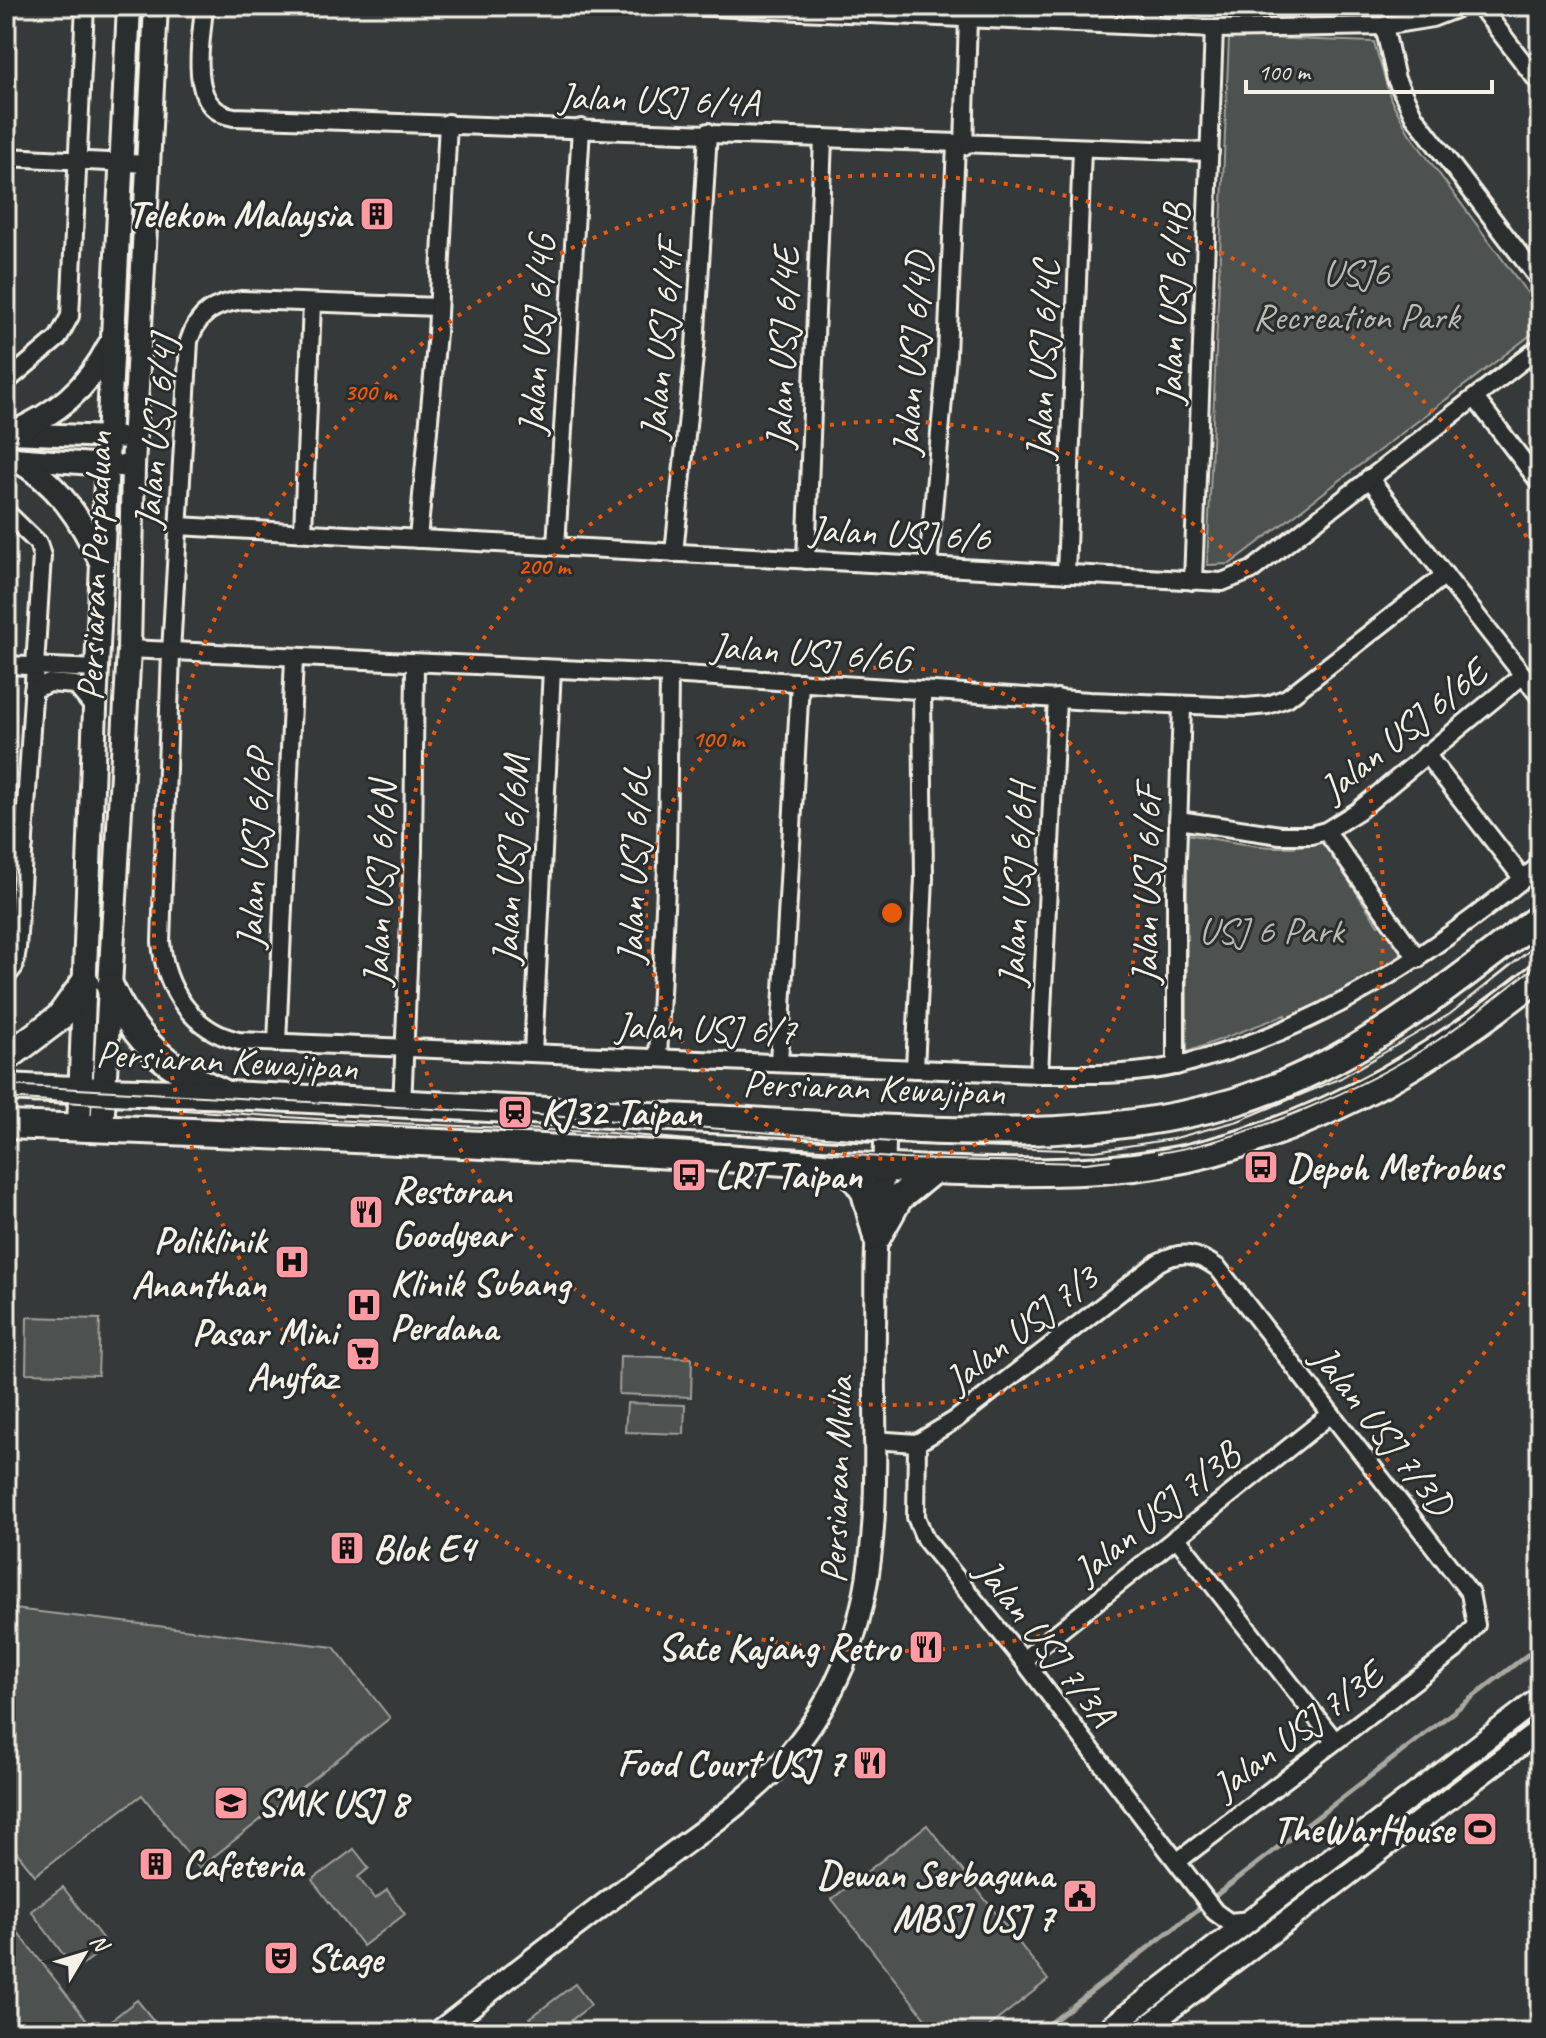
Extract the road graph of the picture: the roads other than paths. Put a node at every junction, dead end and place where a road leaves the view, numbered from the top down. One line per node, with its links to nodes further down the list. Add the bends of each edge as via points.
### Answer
1 (85, 6): 25 (street)
2 (129, 6): 26 (main road, Persiaran Perpaduan)
3 (156, 6): 27 (main road, Persiaran Perpaduan)
4 (204, 6): 17 (street, Jalan USJ 6/4A, via 199,78 210,106 220,115)
5 (687, 6): 9 (street)
6 (1150, 6): 13 (street)
7 (1463, 6): 14 (street, via 1432,18)
8 (1480, 6): 16 (street)
9 (746, 7): 10 (street)
10 (881, 10): 12 (street)
11 (1016, 13): 12 (street); 13 (street)
12 (968, 18): 21 (street, Jalan USJ 6/4D)
13 (1149, 26): 15 (street)
14 (1384, 26): 15 (street); 28 (street, via 1396,79 1414,116)
15 (1214, 29): 23 (street, Jalan USJ 6/4B)
16 (1540, 84)
17 (448, 123): 18 (street, Jalan USJ 6/4A); 30 (street)
18 (581, 128): 19 (street, Jalan USJ 6/4A); 47 (street, Jalan USJ 6/4G)
19 (708, 132): 20 (street, Jalan USJ 6/4A); 48 (street, Jalan USJ 6/4F, via 695,347)
20 (823, 139): 21 (street, Jalan USJ 6/4A); 49 (street, Jalan USJ 6/4E)
21 (960, 145): 22 (street, Jalan USJ 6/4A); 50 (street, Jalan USJ 6/4D)
22 (1082, 149): 23 (street, Jalan USJ 6/4A); 52 (street, Jalan USJ 6/4C)
23 (1210, 152): 54 (street, Jalan USJ 6/4B)
24 (6, 157): 25 (street)
25 (79, 161): 26 (street); 33 (street, via 70,316 58,338)
26 (121, 162): 27 (street); 31 (main road, Persiaran Perpaduan)
27 (148, 164): 37 (main road, Persiaran Perpaduan)
28 (1539, 278)
29 (312, 303): 30 (street, Jalan USJ 6/4J); 44 (street, Jalan USJ 6/4J, via 242,300 200,316 189,341); 45 (street)
30 (438, 307): 46 (street)
31 (113, 337): 35 (main road, via 98,369 64,405); 36 (main road, Persiaran Perpaduan)
32 (1540, 347): 34 (street, Jalan USJ 6/6)
33 (6, 382)
34 (1475, 398): 41 (street, Jalan USJ 6/6); 42 (street)
35 (9, 433): 36 (street)
36 (109, 437): 37 (street); 39 (main road, Persiaran Perpaduan)
37 (134, 438): 40 (main road, Persiaran Perpaduan)
38 (10, 458): 39 (street); 51 (main road, via 31,468 67,502)
39 (109, 466): 40 (street); 51 (main road, Persiaran Perpaduan)
40 (133, 467): 55 (main road, Persiaran Perpaduan)
41 (1369, 478): 53 (street); 54 (street, Jalan USJ 6/6, via 1237,579)
42 (1540, 483)
43 (6, 512): 60 (street, via 38,543 42,556)
44 (178, 526): 45 (street, Jalan USJ 6/6); 56 (street, Jalan USJ 6/4J)
45 (303, 532): 46 (street, Jalan USJ 6/6)
46 (418, 539): 47 (street, Jalan USJ 6/6)
47 (556, 546): 48 (street, Jalan USJ 6/6)
48 (674, 553): 49 (street, Jalan USJ 6/6)
49 (806, 560): 50 (street, Jalan USJ 6/6)
50 (928, 566): 52 (street, Jalan USJ 6/6)
51 (104, 569): 61 (main road, Persiaran Perpaduan)
52 (1066, 574): 54 (street, Jalan USJ 6/6)
53 (1445, 575): 64 (street); 70 (street, Jalan USJ 6/6G, via 1287,698 1246,707)
54 (1193, 581)
55 (129, 649): 56 (street, Jalan USJ 6/6G); 83 (main road, Persiaran Perpaduan)
56 (171, 652): 57 (street, Jalan USJ 6/6G); 84 (street, Jalan USJ 6/7, via 161,942 165,969 177,996 207,1029 239,1041)
57 (294, 659): 58 (street, Jalan USJ 6/6G); 84 (street, Jalan USJ 6/6P)
58 (415, 664): 62 (street, Jalan USJ 6/6G); 85 (street, Jalan USJ 6/6N)
59 (6, 665): 60 (street)
60 (35, 666): 61 (street); 66 (street)
61 (98, 669): 71 (main road, Persiaran Perpaduan)
62 (552, 669): 63 (street, Jalan USJ 6/6G); 86 (street, Jalan USJ 6/6M)
63 (669, 674): 65 (street, Jalan USJ 6/6G); 88 (street, Jalan USJ 6/6L)
64 (1523, 675): 68 (street); 72 (street, Jalan USJ 6/6E)
65 (800, 682): 67 (street, Jalan USJ 6/6G); 89 (street)
66 (33, 690): 71 (street, via 49,683 75,685); 76 (street)
67 (922, 691): 69 (street, Jalan USJ 6/6G); 91 (street, via 924,878)
68 (1540, 697)
69 (1057, 698): 70 (street, Jalan USJ 6/6G); 92 (street, Jalan USJ 6/6H)
70 (1182, 706): 73 (street, Jalan USJ 6/6F)
71 (95, 709): 83 (main road, Persiaran Perpaduan)
72 (1426, 754): 74 (street, Jalan USJ 6/6E, via 1351,817); 78 (street)
73 (1178, 820): 74 (street, Jalan USJ 6/6E, via 1296,836); 90 (street, Jalan USJ 6/6F)
74 (1326, 831): 80 (street)
75 (6, 843): 76 (street)
76 (24, 845): 82 (street, via 16,956)
77 (1540, 865): 78 (street, Jalan USJ 6/7)
78 (1523, 879): 80 (street, Jalan USJ 6/7)
79 (1540, 917): 98 (main road, Persiaran Kewajipan, via 1367,1043 1238,1101 1182,1116 1041,1131)
80 (1418, 959): 90 (street, Jalan USJ 6/7, via 1308,1021)
81 (1540, 976): 102 (main road, Persiaran Kewajipan, via 1440,1052 1320,1115 1266,1136 1157,1164 1086,1173)
82 (6, 977)
83 (97, 985): 87 (main road); 94 (main road, Persiaran Perpaduan); 95 (main road, via 152,1051 173,1068)
84 (277, 1043): 85 (street, Jalan USJ 6/7)
85 (405, 1048): 86 (street, Jalan USJ 6/7); 96 (street, Jalan USJ 6/6N)
86 (533, 1053): 88 (street, Jalan USJ 6/7)
87 (6, 1058)
88 (658, 1058): 89 (street, Jalan USJ 6/7)
89 (779, 1063): 91 (street, Jalan USJ 6/7)
90 (1176, 1066): 92 (street, Jalan USJ 6/7, via 1110,1074)
91 (915, 1069): 92 (street, Jalan USJ 6/7)
92 (1039, 1074)
93 (6, 1087): 94 (main road, Persiaran Kewajipan)
94 (92, 1092): 95 (main road, Persiaran Kewajipan); 99 (main road, Persiaran Perpaduan)
95 (229, 1095): 96 (main road, Persiaran Kewajipan)
96 (402, 1106): 98 (main road, Persiaran Kewajipan)
97 (6, 1125): 99 (main road, Persiaran Kewajipan)
98 (885, 1126): 101 (street, Persiaran Mulia)
99 (90, 1128): 100 (main road, Persiaran Kewajipan)
100 (847, 1166): 101 (main road, Persiaran Kewajipan); 103 (main road, via 865,1192)
101 (886, 1170): 102 (main road, Persiaran Kewajipan); 103 (street, Persiaran Mulia)
102 (932, 1171): 103 (main road, via 899,1198)
103 (877, 1237): 106 (street, Persiaran Mulia)
104 (1204, 1258): 105 (street, Jalan USJ 7/3D, via 1218,1268); 107 (street, Jalan USJ 7/3, via 1175,1254 1159,1262 1025,1368)
105 (1331, 1414): 108 (street, Jalan USJ 7/3B); 109 (street, Jalan USJ 7/3D, via 1470,1593 1476,1625)
106 (873, 1440): 107 (street); 118 (street, Persiaran Mulia, via 877,1502 867,1595 837,1678 797,1744 743,1799)
107 (917, 1443): 110 (street, Jalan USJ 7/3A, via 916,1517 925,1539)
108 (1176, 1537): 110 (street, Jalan USJ 7/3B); 113 (street)
109 (1455, 1650): 113 (street, Jalan USJ 7/3E)
110 (1023, 1660): 114 (street, Jalan USJ 7/3A)
111 (1540, 1698): 116 (street)
112 (1540, 1730): 120 (street)
113 (1334, 1740): 114 (street, Jalan USJ 7/3E)
114 (1178, 1861): 115 (street, Jalan USJ 7/3A)
115 (1215, 1912): 116 (street, via 1229,1922); 117 (street, via 1215,1941)
116 (1254, 1919): 117 (street)
117 (1197, 1961): 119 (street)
118 (438, 2032)
119 (1104, 2032)
120 (1140, 2032)

